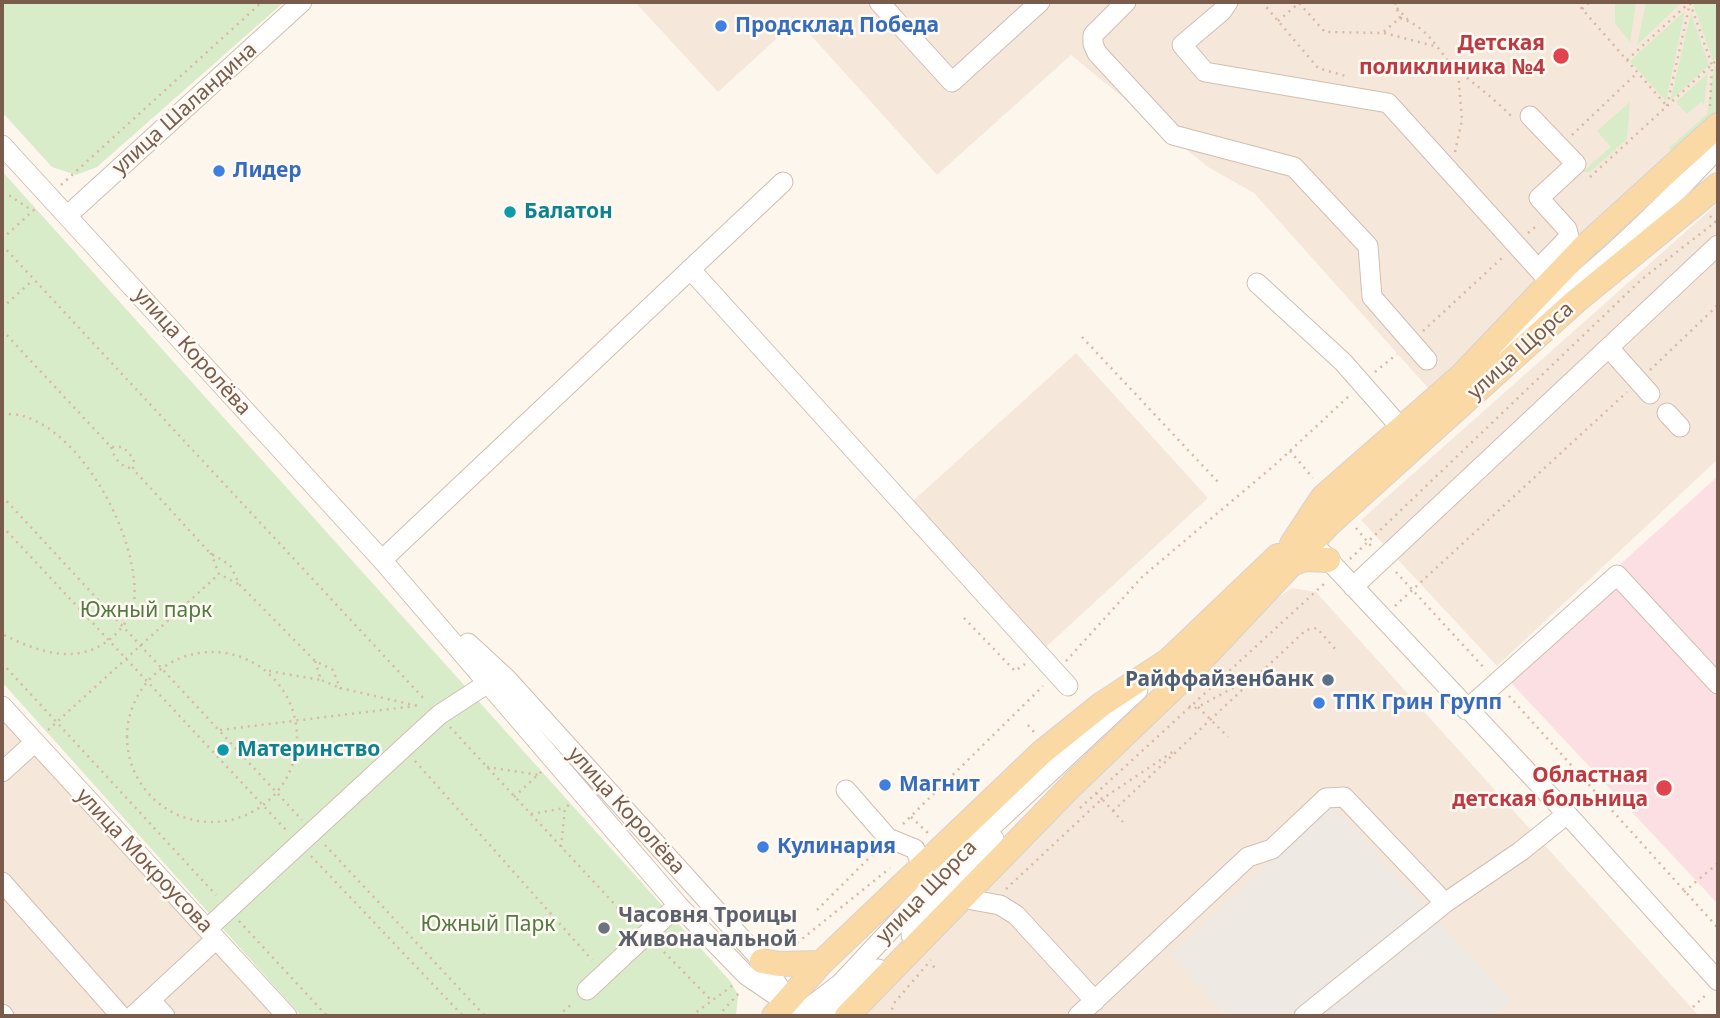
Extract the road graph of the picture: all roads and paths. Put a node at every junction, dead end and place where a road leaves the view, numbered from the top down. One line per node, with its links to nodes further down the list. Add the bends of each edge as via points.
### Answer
1 (262, 2): 38 (path)
2 (302, 2): 42 (street, улица Шаландина)
3 (1040, 2): 11 (street, via 952,82)
4 (1126, 2): 57 (street, via 1093,35 1097,53 1173,135 1294,167 1368,246 1372,297)
5 (1228, 2): 32 (street, via 1182,45 1205,72 1388,103)
6 (1262, 2): 15 (path)
7 (1395, 2): 12 (path)
8 (1576, 2): 13 (path)
9 (1590, 2): 13 (path)
10 (1690, 2): 20 (path); 21 (path); 25 (path)
11 (885, 4)
12 (1397, 7): 14 (path); 16 (path)
13 (1582, 9): 20 (path)
14 (1400, 18): 16 (path); 17 (path)
15 (1278, 21): 17 (path, via 1299,3 1325,32); 24 (path, via 1318,68)
16 (1409, 21): 18 (path, via 1419,25)
17 (1382, 33): 18 (path)
18 (1438, 47): 22 (path)
19 (1718, 59): 21 (path)
20 (1627, 60): 23 (path)
21 (1712, 65): 25 (path); 26 (path)
22 (1458, 71): 27 (path); 32 (path, via 1462,120)
23 (1637, 73): 25 (path); 29 (path)
24 (1357, 79)
25 (1667, 106): 33 (path)
26 (1714, 117): 49 (main road, улица Щорса)
27 (1522, 118): 29 (street)
28 (2, 145): 38 (street, улица Королёва)
29 (1560, 146): 40 (street, via 1576,164 1539,198)
30 (1718, 148): 36 (street, улица Щорса)
31 (1718, 155): 36 (street)
32 (1451, 173): 45 (street)
33 (1588, 178)
34 (783, 182): 48 (street)
35 (1718, 185): 52 (main road, улица Щорса)
36 (1683, 186): 52 (street); 60 (street, улица Щорса, via 1546,312)
37 (2, 196): 39 (path)
38 (49, 196): 39 (path); 42 (street, улица Королёва)
39 (33, 211): 44 (path)
40 (1552, 212): 45 (path); 49 (street, via 1569,237)
41 (1707, 212): 43 (path)
42 (68, 215): 72 (street, улица Королёва)
43 (1717, 222): 73 (path, via 1642,279)
44 (2, 239)
45 (1516, 244): 49 (street); 57 (path)
46 (2, 245): 50 (path)
47 (1718, 245): 58 (street)
48 (690, 269): 72 (street); 83 (street)
49 (1544, 275): 60 (main road, улица Щорса)
50 (33, 280): 54 (path); 100 (path)
51 (1257, 283): 61 (street)
52 (1576, 301): 70 (main road, улица Щорса, via 1329,524)
53 (1718, 305): 62 (path)
54 (2, 309)
55 (2, 330): 65 (path)
56 (1082, 337): 67 (path)
57 (1411, 341): 59 (street); 61 (path)
58 (1609, 348): 62 (street); 76 (street)
59 (1427, 359)
60 (1461, 376): 64 (main road, улица Щорса)
61 (1362, 384): 64 (street); 89 (path, via 1143,576)
62 (1644, 387): 77 (path)
63 (2, 414): 79 (path, via 23,415 49,429 78,454 101,487 122,533 132,575 134,605)
64 (1401, 428): 70 (main road, улица Щорса, via 1323,497)
65 (111, 446): 66 (path, via 122,467); 66 (path, via 123,447 134,459)
66 (133, 470): 71 (path)
67 (1218, 482)
68 (2, 496): 79 (path)
69 (2, 526): 81 (path)
70 (1301, 544): 73 (main road, via 1305,559); 85 (main road, улица Щорса); 132 (main road, via 1193,668)
71 (210, 553): 74 (path); 75 (path, via 230,565)
72 (382, 559): 92 (street, улица Королёва); 144 (street, улица Королёва, via 508,680)
73 (1333, 566): 76 (street); 121 (path)
74 (219, 574): 75 (path); 84 (path)
75 (240, 585): 86 (path)
76 (1353, 587): 77 (street)
77 (1381, 617): 101 (street)
78 (964, 618): 83 (path, via 1015,671)
79 (123, 628): 81 (path)
80 (2, 634): 81 (path, via 28,647 64,656)
81 (109, 641): 84 (path)
82 (1336, 650): 94 (path, via 1317,628 1306,630)
83 (1039, 653): 89 (street)
84 (126, 659): 91 (path); 103 (path)
85 (1169, 660): 110 (street, улица Щорса); 129 (main road, via 1102,704)
86 (315, 661): 90 (path); 95 (path, via 333,670)
87 (2, 663): 103 (path)
88 (268, 670): 90 (path); 91 (path, via 248,657 200,652 177,660); 104 (path, via 287,694)
89 (1062, 678): 126 (path, via 1037,694)
90 (321, 680): 95 (path)
91 (148, 682): 119 (path); 119 (path, via 135,701 127,734 131,768 142,789 178,817 200,822 223,822)
92 (488, 683): 100 (street); 135 (street, улица Королёва)
93 (1718, 684): 101 (street, via 1618,575)
94 (1247, 686): 98 (path, via 1242,683); 102 (path)
95 (340, 688): 97 (path)
96 (2, 706): 107 (street, улица Мокроусова)
97 (418, 706): 100 (path); 104 (path)
98 (1198, 707): 99 (path); 102 (path)
99 (1192, 709)
100 (434, 712): 108 (street); 109 (path)
101 (1470, 714): 124 (street)
102 (1211, 719): 106 (path); 122 (path)
103 (56, 722): 107 (path); 136 (path)
104 (297, 722): 105 (path); 119 (path, via 296,748 288,773)
105 (218, 730)
106 (1228, 737)
107 (35, 742): 112 (street); 139 (street, улица Мокроусова)
108 (404, 748): 127 (street); 146 (path)
109 (487, 767): 111 (path); 114 (path)
110 (1055, 768): 154 (street, улица Щорса, via 955,861 841,983); 164 (street, улица Щорса, via 884,964)
111 (502, 769): 113 (path); 114 (path)
112 (2, 772)
113 (539, 775): 115 (path, via 543,771); 118 (path)
114 (496, 777): 118 (path)
115 (550, 779)
116 (846, 790): 126 (street)
117 (564, 795): 120 (path, via 571,803)
118 (514, 797): 123 (path)
119 (262, 804): 127 (path)
120 (565, 808): 123 (path); 128 (path)
121 (1076, 811)
122 (1113, 811): 125 (path); 133 (path, via 1102,799 1095,804)
123 (530, 814): 128 (path)
124 (1567, 814): 134 (street); 147 (street)
125 (1123, 822)
126 (888, 838): 129 (street); 137 (path)
127 (299, 844): 136 (street); 160 (path)
128 (561, 848): 140 (path)
129 (915, 853): 142 (main road); 144 (path, via 856,893)
130 (1718, 863): 138 (path, via 1684,892)
131 (2, 882): 155 (street)
132 (961, 898): 133 (street); 165 (main road)
133 (991, 903): 152 (street, via 1016,915)
134 (1445, 903): 152 (street, via 1344,797 1326,798 1272,849 1248,857); 168 (street)
135 (678, 905): 140 (street); 144 (street, улица Королёва)
136 (228, 909): 139 (street); 159 (path)
137 (817, 911)
138 (1718, 928)
139 (211, 934): 150 (street); 158 (street, улица Мокроусова)
140 (645, 937): 146 (street); 151 (path)
141 (939, 952): 166 (path, via 895,1002)
142 (821, 963): 144 (main road); 154 (main road)
143 (933, 966): 145 (path)
144 (763, 968): 154 (street, улица Королёва); 163 (path)
145 (937, 971)
146 (605, 974): 149 (street)
147 (1714, 986): 153 (path)
148 (729, 988): 151 (path)
149 (587, 990): 161 (path)
150 (150, 1000): 156 (street); 157 (street)
151 (711, 1000): 162 (path)
152 (1095, 1001): 167 (street)
153 (1693, 1007)
154 (791, 1014)
155 (121, 1016)
156 (133, 1016)
157 (165, 1016)
158 (287, 1016)
159 (327, 1016)
160 (463, 1016)
161 (558, 1016)
162 (691, 1016)
163 (718, 1016)
164 (818, 1016)
165 (847, 1016)
166 (889, 1016)
167 (1078, 1016)
168 (1304, 1016)

